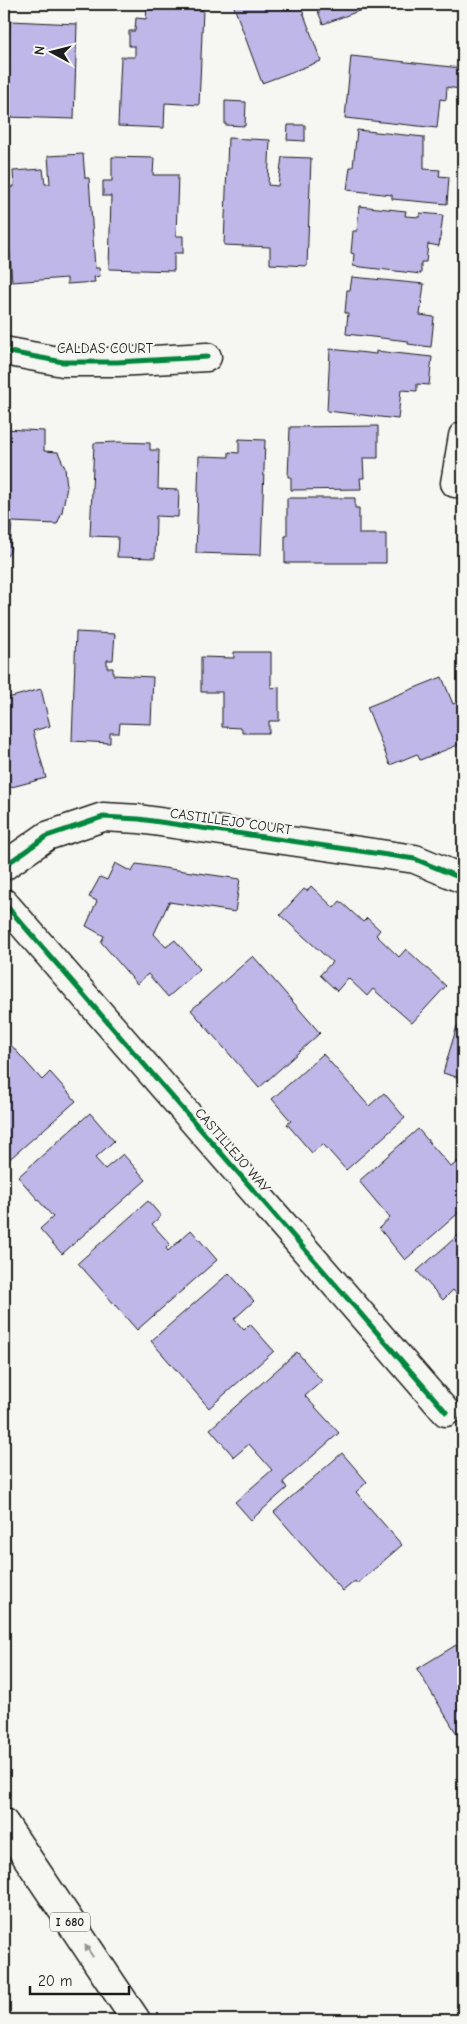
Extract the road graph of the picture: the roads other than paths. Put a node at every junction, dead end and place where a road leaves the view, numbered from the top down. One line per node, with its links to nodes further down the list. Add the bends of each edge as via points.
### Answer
1 (4, 351): 2 (main road, CALDAS COURT, via 63,362)
2 (207, 357)
3 (463, 436): 4 (main road)
4 (455, 483)
5 (4, 866): 6 (main road, CASTILLEJO COURT, via 47,836 103,817 415,858)
6 (463, 878)
7 (4, 903): 8 (main road, CASTILLEJO WAY)
8 (446, 1412)
9 (4, 1823): 10 (main road, I 680, one-way to 9)
10 (136, 2020)

